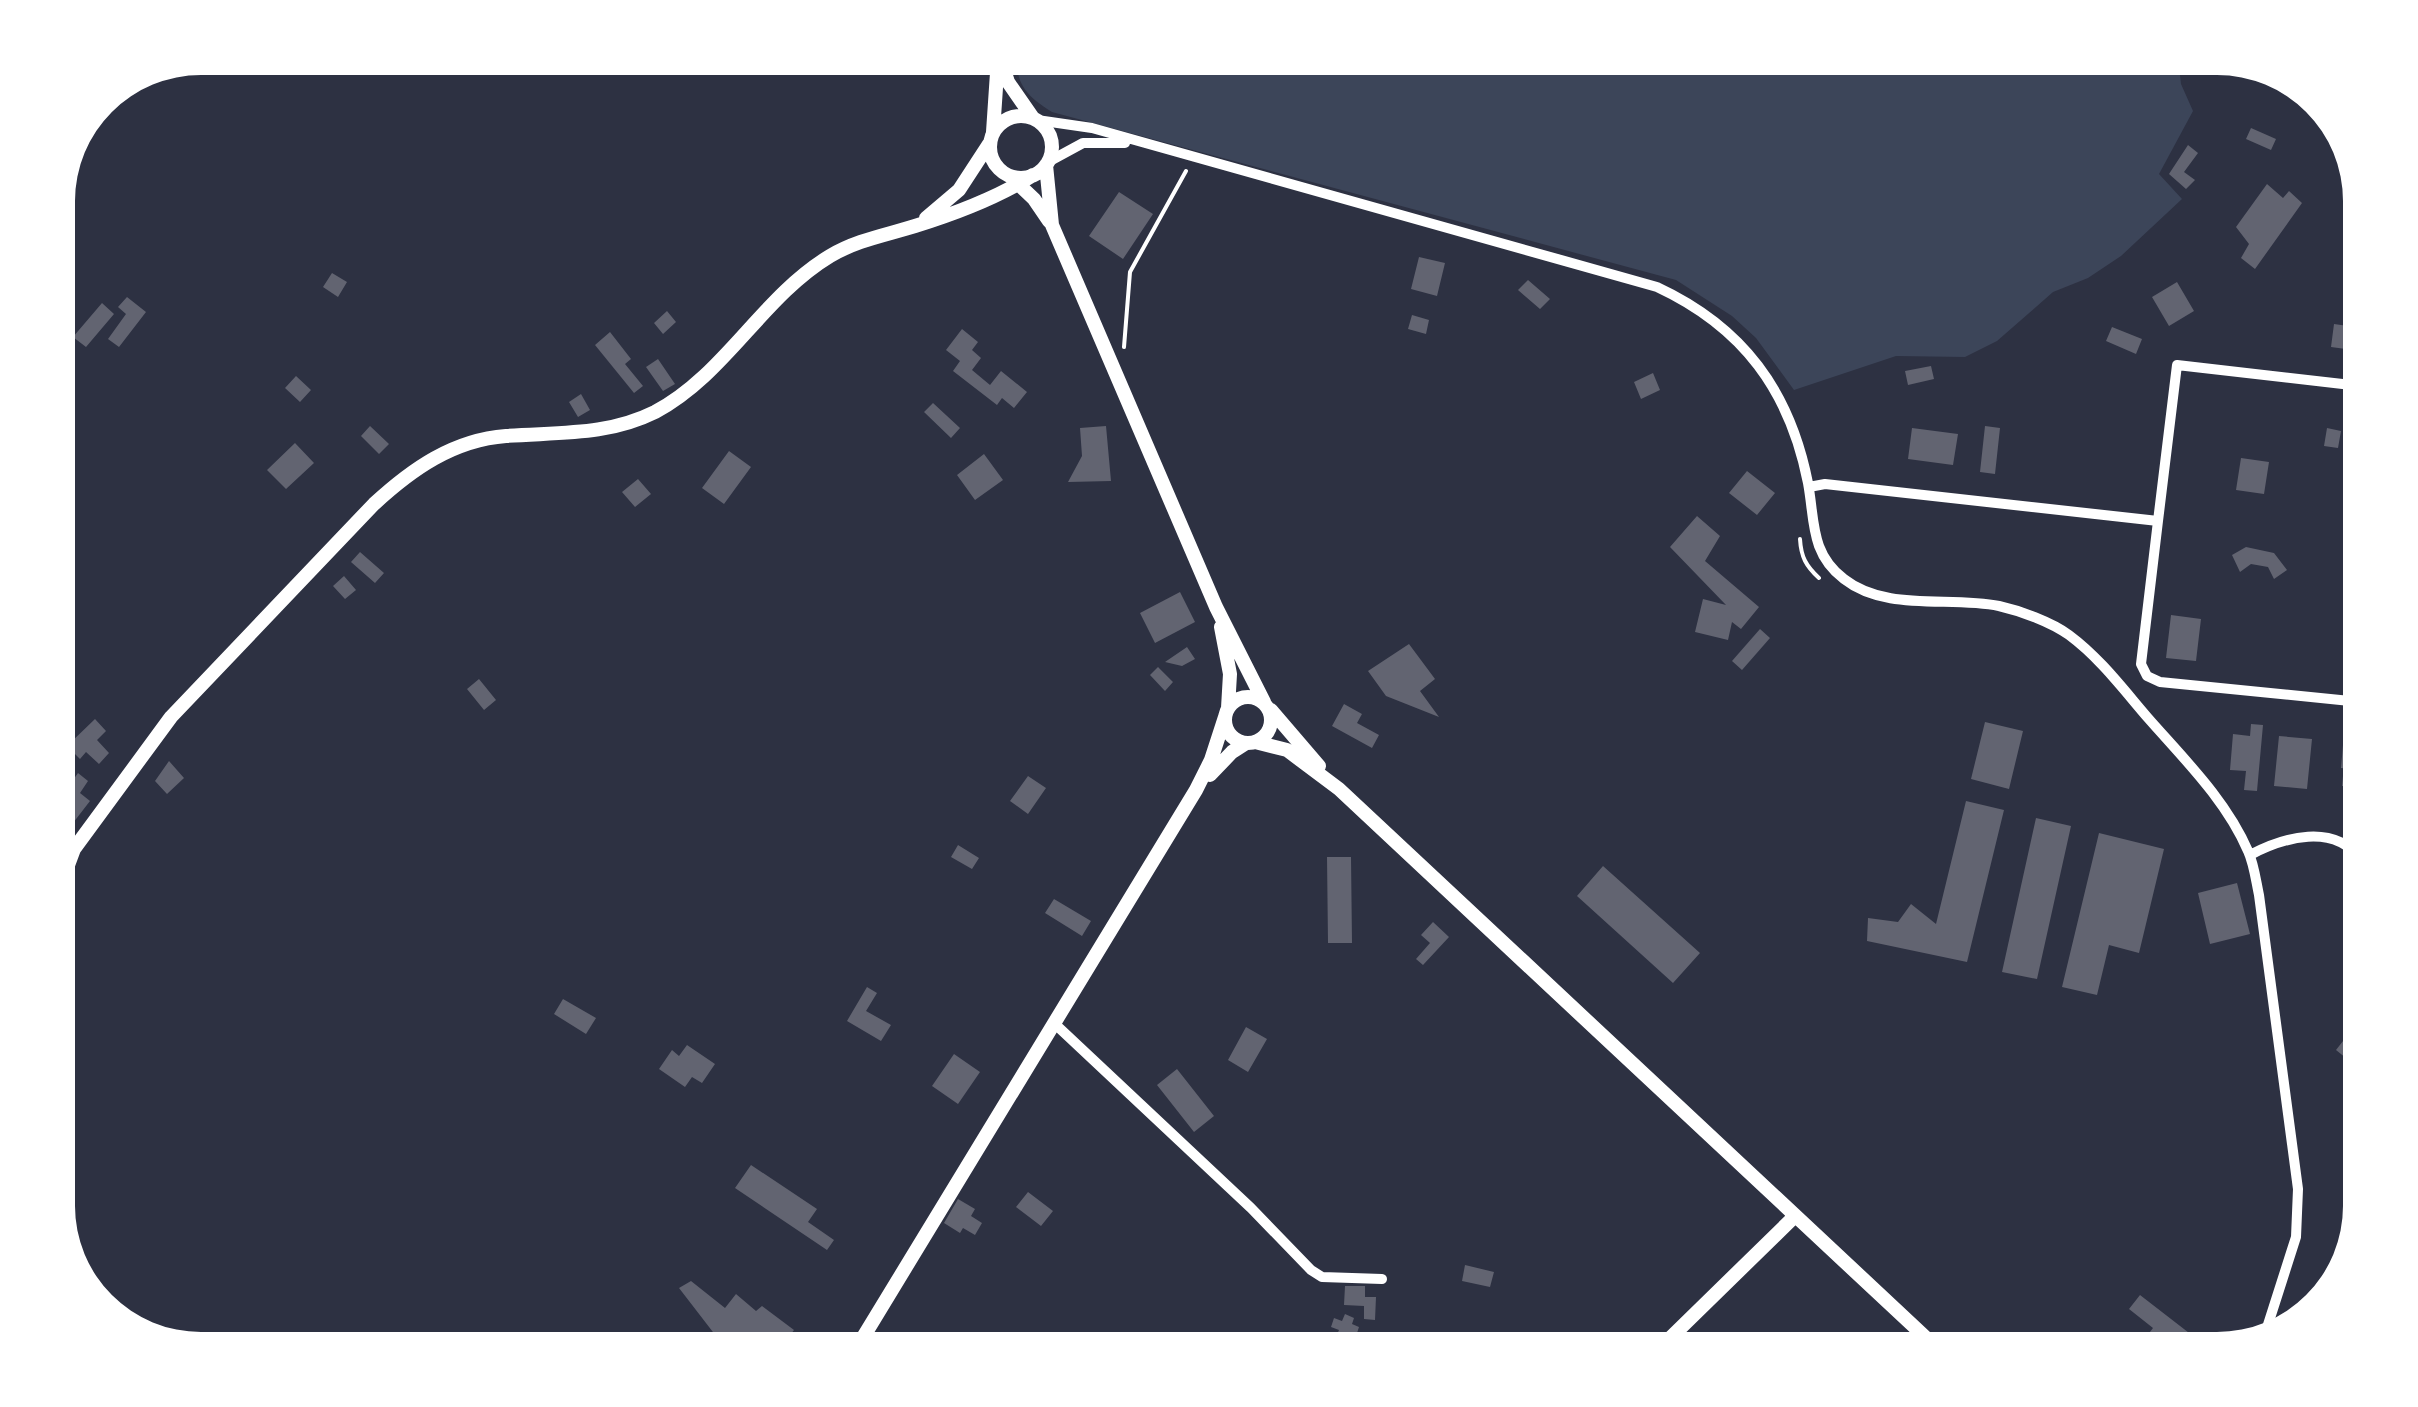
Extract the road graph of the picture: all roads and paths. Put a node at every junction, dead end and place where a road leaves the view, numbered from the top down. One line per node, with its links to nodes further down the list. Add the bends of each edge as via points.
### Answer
1 (998, 75): 4 (street)
2 (1006, 75): 3 (street)
3 (1035, 119): 4 (street, via 1010,118); 5 (street); 6 (street, via 1049,134)
4 (992, 138): 8 (street, via 990,152); 11 (street, via 959,190)
5 (1141, 144): 6 (street, via 1084,143); 15 (street, via 1685,300 1741,344 1775,387)
6 (1047, 163): 9 (street); 12 (street)
7 (1189, 167): 13 (path, via 1130,272)
8 (1000, 170): 9 (street); 10 (street)
9 (1033, 175): 10 (street)
10 (1019, 184): 11 (street); 12 (street)
11 (917, 225): 27 (street, via 856,242 798,278 721,360 656,411 592,432 470,444 409,472 170,717)
12 (1052, 225): 19 (street)
13 (1124, 356)
14 (2343, 384): 16 (street, via 2177,365)
15 (1809, 487): 16 (street); 28 (street, via 1817,548 1858,589 1999,606 2065,632 2084,647 2218,799)
16 (2158, 522): 20 (street, via 2141,664 2147,676)
17 (1800, 538): 18 (path, via 1807,566)
18 (1824, 583)
19 (1216, 607): 21 (street); 22 (street, via 1230,674)
20 (2343, 700)
21 (1265, 704): 22 (street, via 1241,698); 23 (street, via 1269,731); 24 (street)
22 (1227, 713): 23 (street, via 1230,734); 25 (street)
23 (1251, 742): 24 (street, via 1287,750); 25 (street)
24 (1339, 789): 30 (street)
25 (1196, 790): 29 (street)
26 (2343, 843): 28 (street, via 2307,836)
27 (75, 848)
28 (2250, 855): 32 (street, via 2298,1189 2296,1238)
29 (1054, 1024): 31 (street, via 1311,1270 1322,1277); 33 (street)
30 (1796, 1216): 34 (street); 35 (street)
31 (1382, 1279)
32 (2270, 1320)
33 (867, 1332)
34 (1678, 1332)
35 (1919, 1332)

